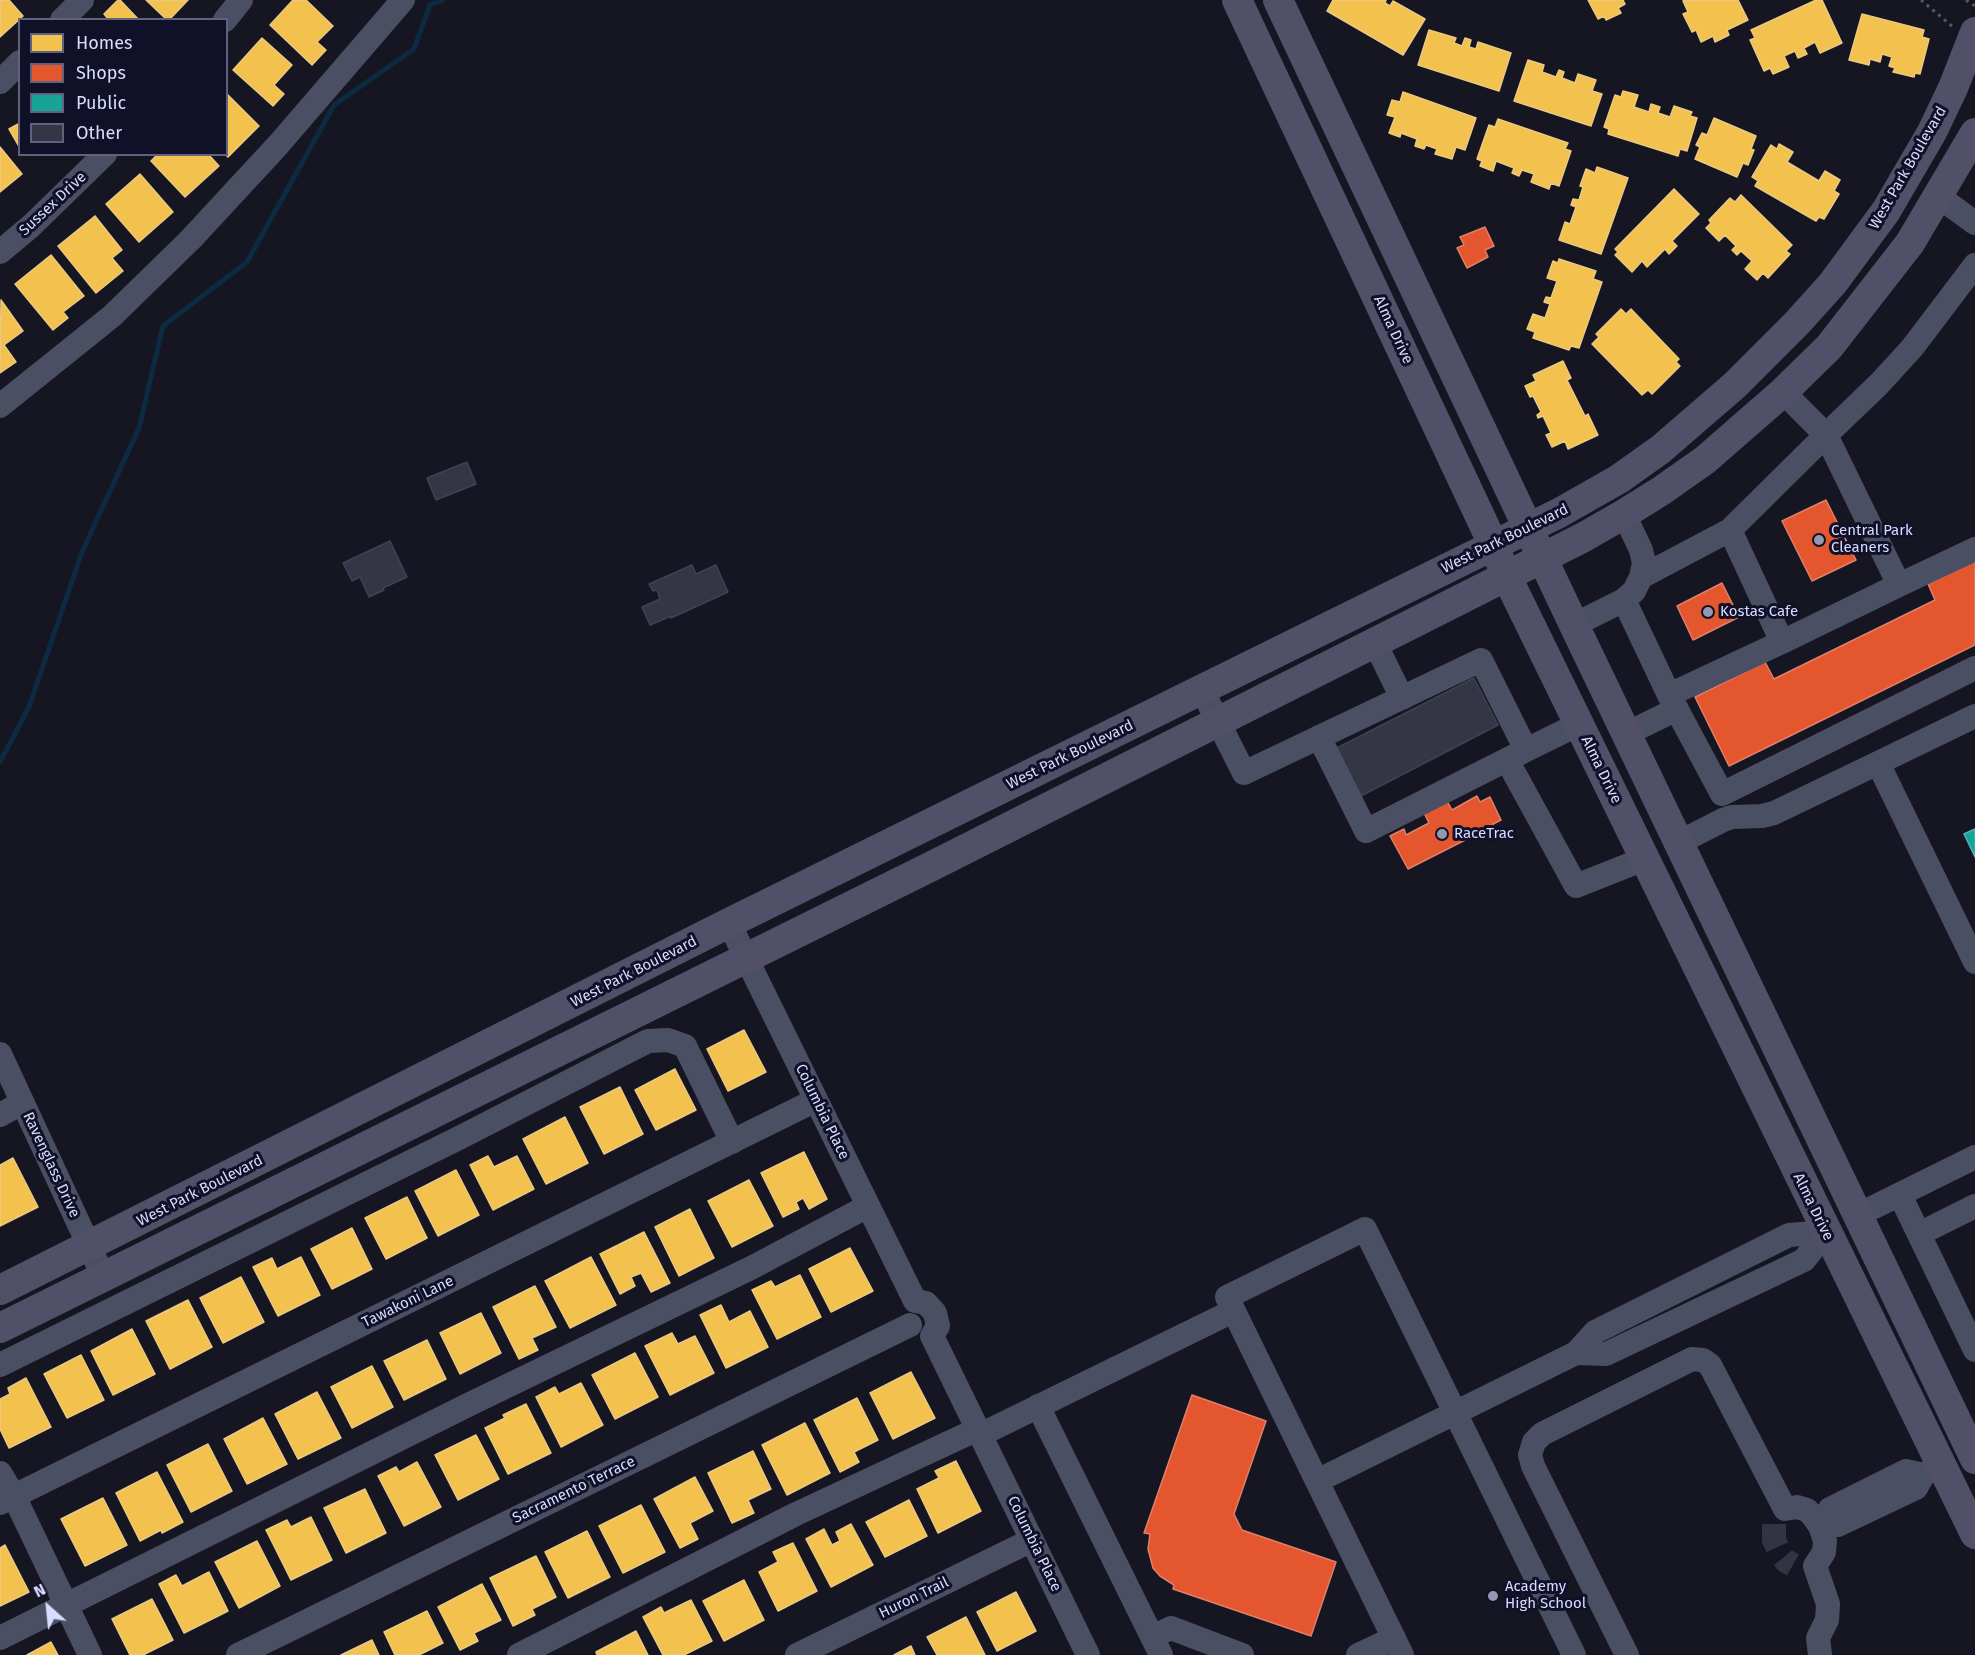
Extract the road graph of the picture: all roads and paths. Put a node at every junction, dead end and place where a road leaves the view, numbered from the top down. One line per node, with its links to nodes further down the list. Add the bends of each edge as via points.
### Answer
1 (82, 0): 8 (street)
2 (241, 0): 9 (street)
3 (403, 0): 23 (street, via 191,239 112,316)
4 (1238, 0): 17 (main road, Alma Drive)
5 (1278, 0): 15 (main road)
6 (1921, 0): 10 (path)
7 (1966, 0): 10 (path)
8 (64, 18)
9 (227, 18)
10 (1971, 26): 16 (main road, West Park Boulevard, via 1953,88)
11 (18, 64): 12 (street)
12 (0, 82)
13 (1975, 133): 18 (main road)
14 (103, 156): 20 (street, Sussex Drive)
15 (1356, 165): 17 (main road); 26 (main road)
16 (1908, 174): 18 (main road); 26 (main road, West Park Boulevard, via 1833,283 1735,385 1644,461)
17 (1323, 182): 28 (main road, Alma Drive)
18 (1938, 196): 19 (street); 22 (main road, via 1910,243 1830,346)
19 (1975, 223)
20 (0, 252)
21 (1975, 265): 24 (street, via 1912,348)
22 (1783, 392): 24 (street); 25 (main road, via 1705,460)
23 (0, 406)
24 (1826, 435): 27 (street); 33 (street)
25 (1624, 514): 30 (main road); 32 (street, via 1641,550)
26 (1528, 528): 28 (main road, West Park Boulevard); 30 (main road)
27 (1730, 530): 32 (street); 36 (street)
28 (1493, 544): 31 (main road, Alma Drive); 39 (main road, West Park Boulevard)
29 (1975, 549): 33 (street)
30 (1543, 558): 31 (main road); 35 (main road)
31 (1506, 576): 37 (main road); 44 (main road, Alma Drive)
32 (1641, 577): 34 (street)
33 (1899, 585): 36 (street)
34 (1624, 600): 35 (street); 41 (street)
35 (1574, 626): 45 (main road)
36 (1782, 642): 41 (street)
37 (1375, 643): 40 (street); 43 (main road)
38 (1975, 668): 41 (street, via 1722,794)
39 (1202, 690): 43 (street); 51 (main road, West Park Boulevard)
40 (1402, 698): 46 (street); 47 (street, via 1481,660)
41 (1673, 702): 45 (street)
42 (1975, 716): 48 (street)
43 (1218, 722): 46 (street, via 1244,773); 52 (main road)
44 (1579, 724): 47 (street); 50 (main road, Alma Drive)
45 (1626, 734): 49 (main road)
46 (1319, 737): 47 (street, via 1366,831)
47 (1516, 755): 50 (street, via 1576,886)
48 (1878, 763): 49 (street, via 1774,813 1723,820); 53 (street)
49 (1678, 843): 50 (main road); 63 (main road)
50 (1644, 860): 64 (main road, Alma Drive)
51 (729, 923): 52 (street, Columbia Place); 66 (main road, West Park Boulevard)
52 (747, 958): 55 (street, Columbia Place); 67 (main road)
53 (1975, 962)
54 (0, 1054): 56 (street, Ravenglass Drive)
55 (816, 1100): 58 (street, Tawakoni Lane); 61 (street, Columbia Place)
56 (22, 1103): 57 (street); 66 (street, Ravenglass Drive)
57 (0, 1114)
58 (732, 1142): 75 (street, via 685,1046 668,1040 648,1041); 83 (street, Tawakoni Lane)
59 (1975, 1157): 60 (street)
60 (1900, 1195): 63 (street); 65 (street)
61 (868, 1206): 69 (street, Columbia Place); 87 (street, via 741,1273)
62 (1975, 1206): 65 (street)
63 (1858, 1215): 64 (main road); 79 (main road)
64 (1826, 1232): 77 (street, via 1804,1260 1606,1354 1576,1353); 81 (main road, Alma Drive)
65 (1919, 1234): 74 (street)
66 (89, 1247): 67 (street, Ravenglass Drive); 68 (main road, West Park Boulevard)
67 (104, 1276): 72 (main road)
68 (0, 1290)
69 (915, 1301): 71 (street, via 909,1312); 73 (street, Columbia Place, via 926,1304 935,1313 938,1326)
70 (1233, 1311): 76 (street); 77 (street, via 1227,1297 1365,1229); 82 (street)
71 (910, 1325): 73 (street, via 920,1335); 93 (street, Sacramento Terrace)
72 (0, 1328)
73 (932, 1336): 78 (street, Columbia Place)
74 (1975, 1350)
75 (0, 1365)
76 (1038, 1406): 78 (street); 89 (street)
77 (1455, 1413): 82 (street); 98 (street)
78 (979, 1432): 86 (street, Columbia Place); 94 (street, via 796,1514)
79 (1974, 1453): 81 (main road)
80 (0, 1473): 83 (street)
81 (1927, 1476): 84 (street, via 1906,1471 1897,1475 1830,1509); 85 (main road, Alma Drive)
82 (1317, 1481): 90 (street)
83 (7, 1500): 87 (street)
84 (1823, 1525): 99 (street, via 1807,1510 1797,1507 1780,1517 1710,1365 1703,1360 1692,1359 1542,1434 1530,1455 1533,1466); 100 (street, via 1824,1552 1804,1565 1828,1604 1827,1620 1818,1638)
85 (1975, 1534)
86 (1032, 1540): 91 (street, Columbia Place); 95 (street, Huron Trail)
87 (66, 1605): 88 (street); 92 (street)
88 (0, 1638)
89 (1156, 1646): 96 (street, via 1171,1628)
90 (1398, 1646): 97 (street)
91 (1080, 1652)
92 (90, 1655)
93 (238, 1655)
94 (519, 1655)
95 (796, 1655)
96 (1242, 1655)
97 (1358, 1655)
98 (1574, 1655)
99 (1627, 1655)
100 (1820, 1655)

